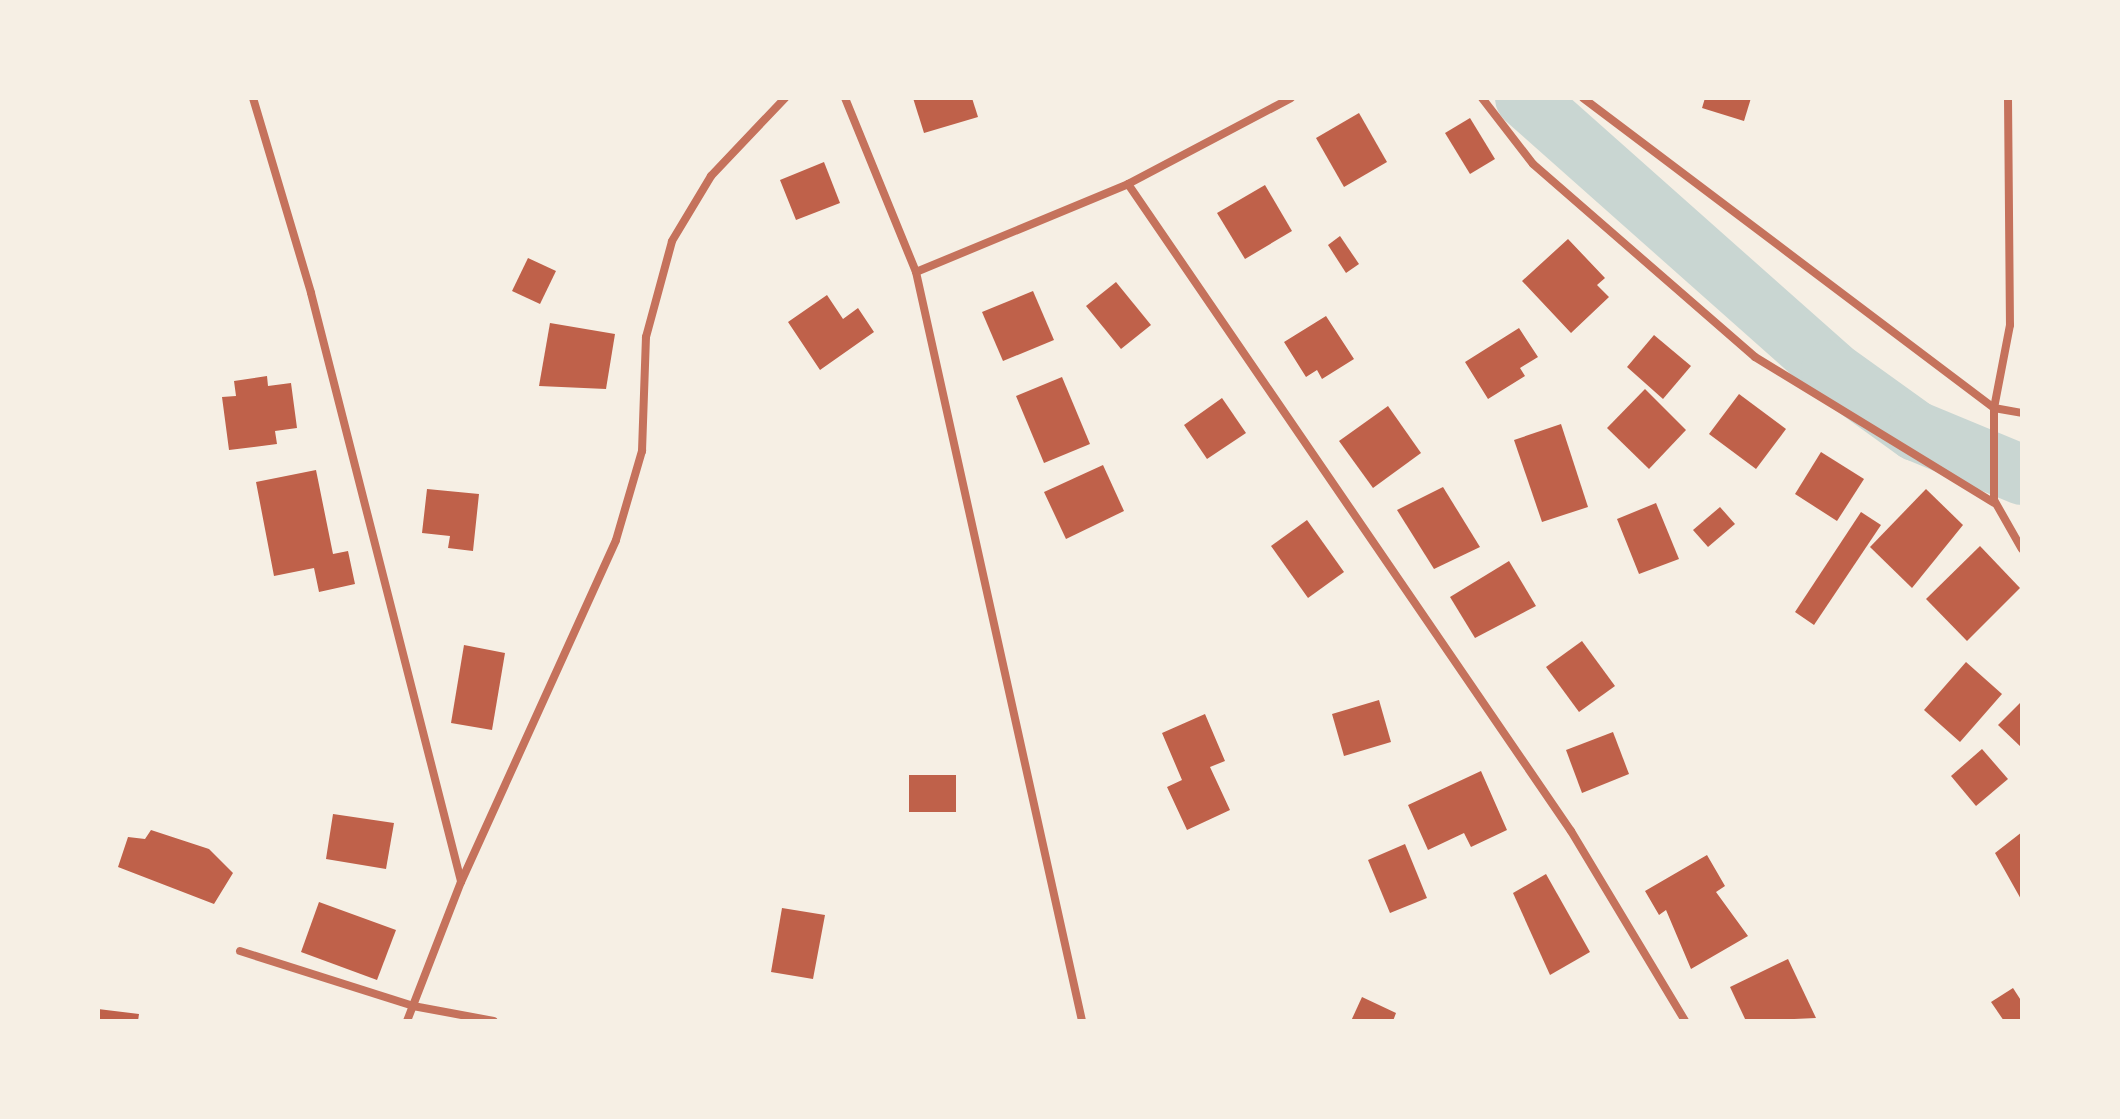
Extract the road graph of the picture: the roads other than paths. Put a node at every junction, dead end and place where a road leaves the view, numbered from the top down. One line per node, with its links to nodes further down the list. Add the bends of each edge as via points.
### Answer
1 (253, 98): 14 (street, via 311,293)
2 (785, 98): 14 (street, via 711,176 672,241 646,337 642,451 616,540)
3 (845, 98): 9 (street)
4 (1291, 98): 8 (street)
5 (1482, 98): 12 (street, via 1533,164 1755,357)
6 (1583, 98): 10 (street)
7 (2008, 98): 10 (street, via 2010,325)
8 (1128, 184): 9 (street); 20 (street, via 1571,831)
9 (916, 272): 19 (street)
10 (1994, 408): 11 (street); 12 (street)
11 (2022, 413)
12 (1994, 502): 13 (street)
13 (2022, 549)
14 (461, 882): 16 (street)
15 (240, 951): 16 (street)
16 (413, 1006): 17 (street); 18 (street)
17 (407, 1021)
18 (494, 1021)
19 (1082, 1021)
20 (1685, 1021)

